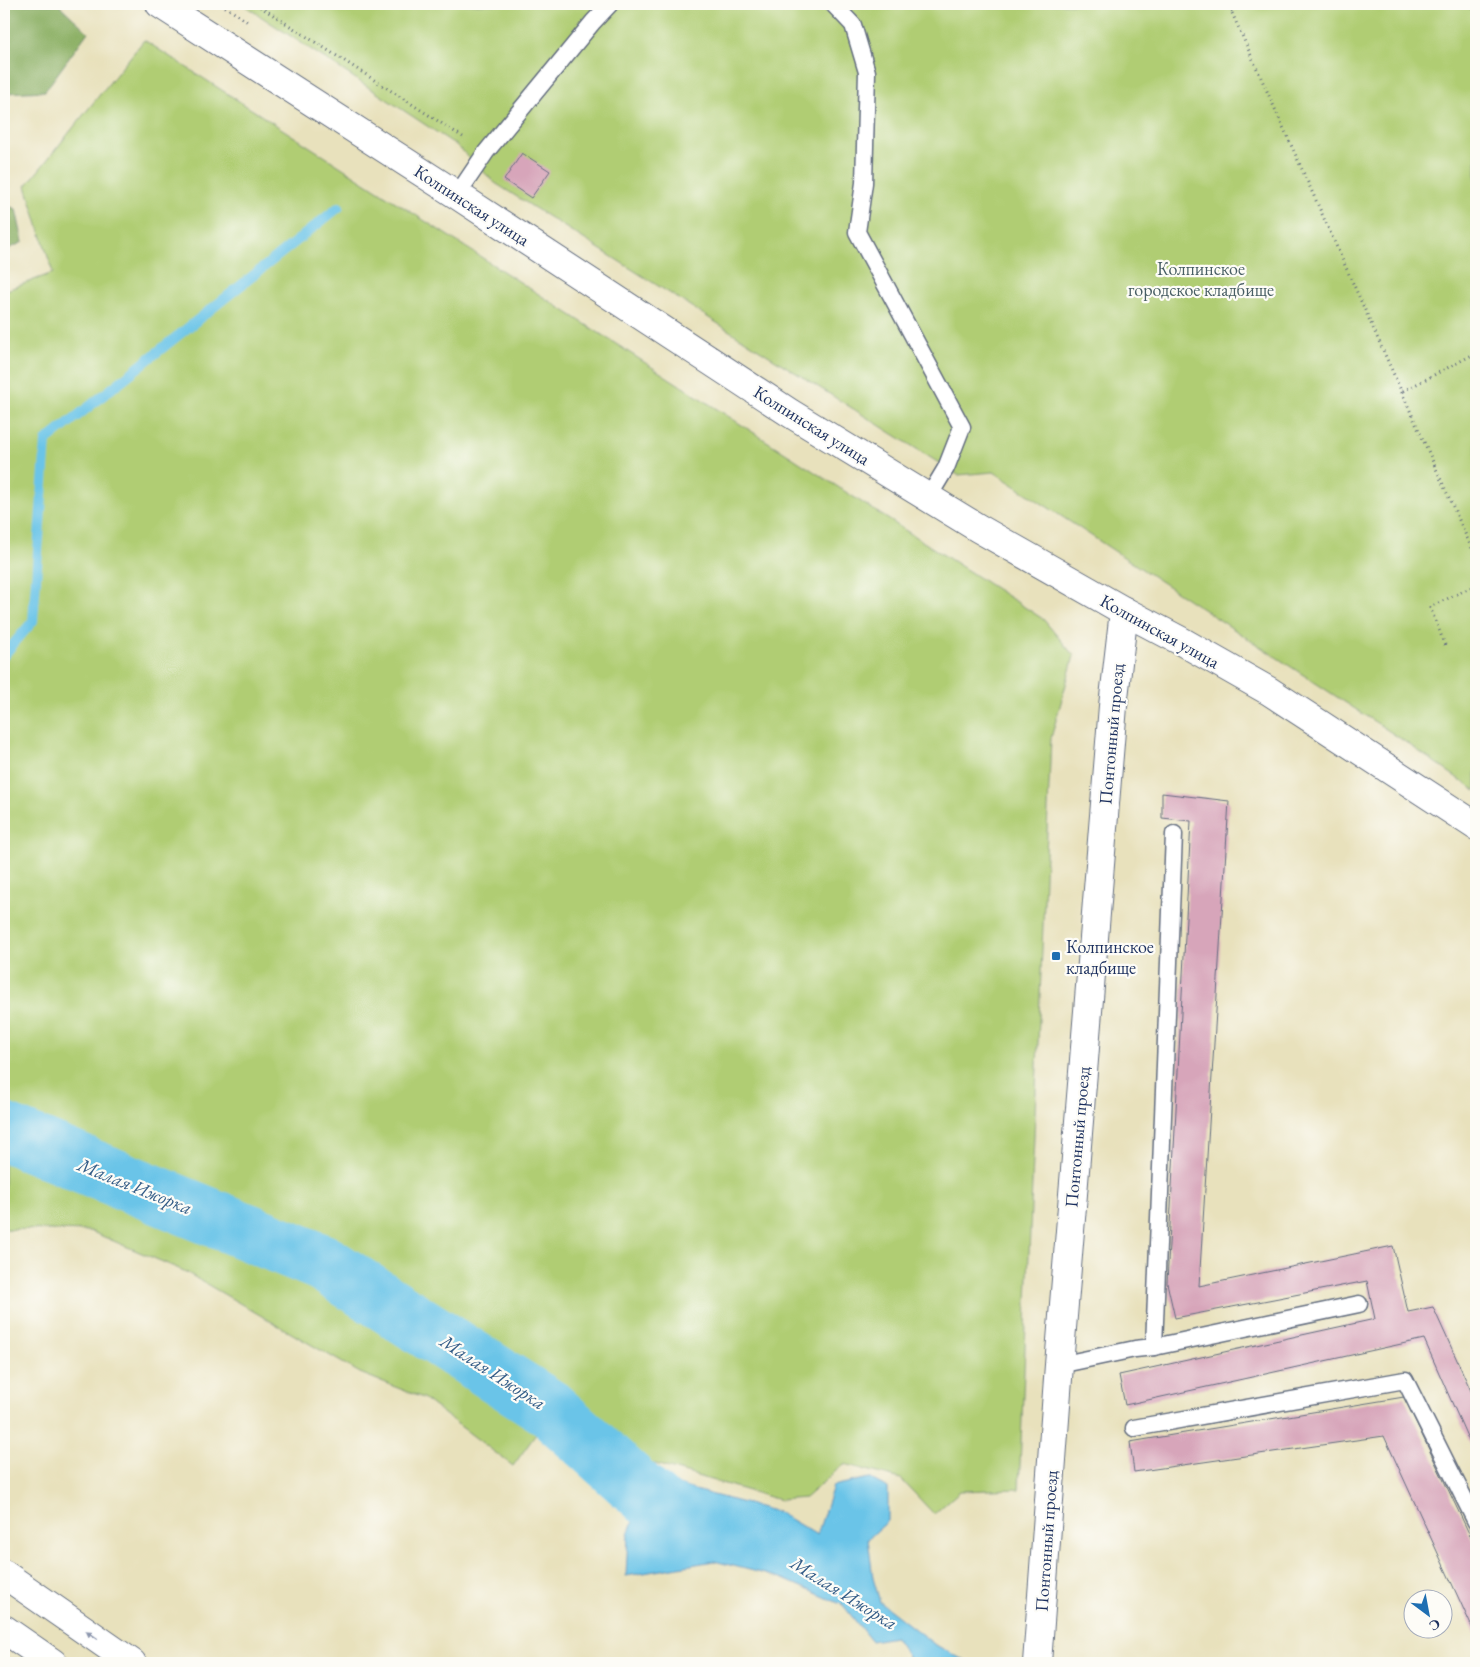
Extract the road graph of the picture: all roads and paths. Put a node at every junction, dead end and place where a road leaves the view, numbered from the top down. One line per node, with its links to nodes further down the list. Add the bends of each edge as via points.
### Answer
1 (160, 4): 11 (street, Колпинская улица)
2 (256, 4): 10 (path)
3 (610, 4): 10 (lane)
4 (833, 4): 14 (lane, via 852,25 867,72 864,183 857,232 962,427 946,468)
5 (1228, 4): 8 (path)
6 (1246, 4): 8 (path)
7 (1471, 4): 9 (path)
8 (1231, 11): 13 (path)
9 (1476, 14)
10 (486, 152): 11 (lane)
11 (457, 195): 14 (street, Колпинская улица, via 790,413)
12 (1476, 353): 13 (path)
13 (1403, 391): 15 (path)
14 (928, 498): 17 (street, Колпинская улица)
15 (1476, 558)
16 (1476, 585): 18 (path, via 1430,607)
17 (1124, 611): 19 (street, Колпинская улица, via 1269,691); 23 (street, Понтонный проезд, via 1112,715)
18 (1445, 645)
19 (1476, 826)
20 (1174, 834): 22 (lane)
21 (1359, 1304): 22 (lane)
22 (1154, 1347): 23 (lane)
23 (1059, 1365): 30 (street, Понтонный проезд)
24 (1134, 1428): 25 (lane, via 1405,1380)
25 (1476, 1522)
26 (4, 1574): 29 (street, one-way to 26)
27 (4, 1630): 28 (street)
28 (53, 1663)
29 (132, 1663)
30 (1037, 1663)

